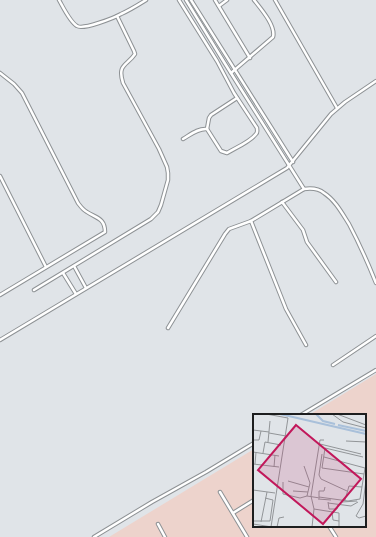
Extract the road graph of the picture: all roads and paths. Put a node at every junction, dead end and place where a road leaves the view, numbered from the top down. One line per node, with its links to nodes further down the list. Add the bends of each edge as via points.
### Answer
1 (59, 0): 11 (lane, via 77,27 92,25)
2 (146, 0): 11 (lane)
3 (179, 0): 17 (lane)
4 (186, 0): 15 (lane)
5 (191, 0): 13 (lane)
6 (215, 0): 10 (lane)
7 (226, 0): 10 (lane)
8 (254, 0): 12 (lane, via 274,29 274,34)
9 (276, 0): 18 (lane)
10 (219, 6): 12 (lane)
11 (117, 16): 27 (lane, via 135,54 123,67 123,83 162,155 167,167 168,180 161,206 155,216)
12 (250, 58): 13 (lane)
13 (235, 71): 15 (lane); 21 (lane)
14 (0, 73): 28 (lane, via 22,93 81,208 102,221 105,227 105,232)
15 (231, 73): 22 (lane)
16 (376, 81): 18 (lane)
17 (237, 98): 19 (lane, via 211,115); 19 (lane, via 257,128 256,134 224,153)
18 (337, 108): 21 (lane)
19 (207, 129): 20 (lane, via 200,129)
20 (183, 139)
21 (292, 162): 22 (lane)
22 (290, 165): 24 (lane); 32 (lane)
23 (0, 176): 28 (lane)
24 (304, 189): 25 (lane); 31 (lane, via 322,191 334,202 357,239)
25 (282, 202): 26 (lane); 30 (lane)
26 (251, 220): 36 (lane, via 229,229 224,234); 39 (lane, via 286,309)
27 (74, 266): 29 (lane); 32 (lane)
28 (46, 267): 35 (lane)
29 (63, 273): 33 (lane); 34 (lane)
30 (336, 282)
31 (376, 283)
32 (86, 288): 34 (lane)
33 (34, 290)
34 (76, 294): 38 (lane)
35 (0, 295)
36 (168, 328)
37 (376, 336): 40 (lane)
38 (0, 340)
39 (306, 345)
40 (333, 365)
41 (376, 370): 42 (lane)
42 (303, 414)
43 (253, 444): 49 (lane)
44 (220, 492): 46 (lane)
45 (253, 501): 46 (lane)
46 (233, 513): 51 (lane)
47 (158, 524): 50 (lane)
48 (330, 527): 52 (lane)
49 (96, 536)
50 (165, 537)
51 (247, 537)
52 (336, 537)

